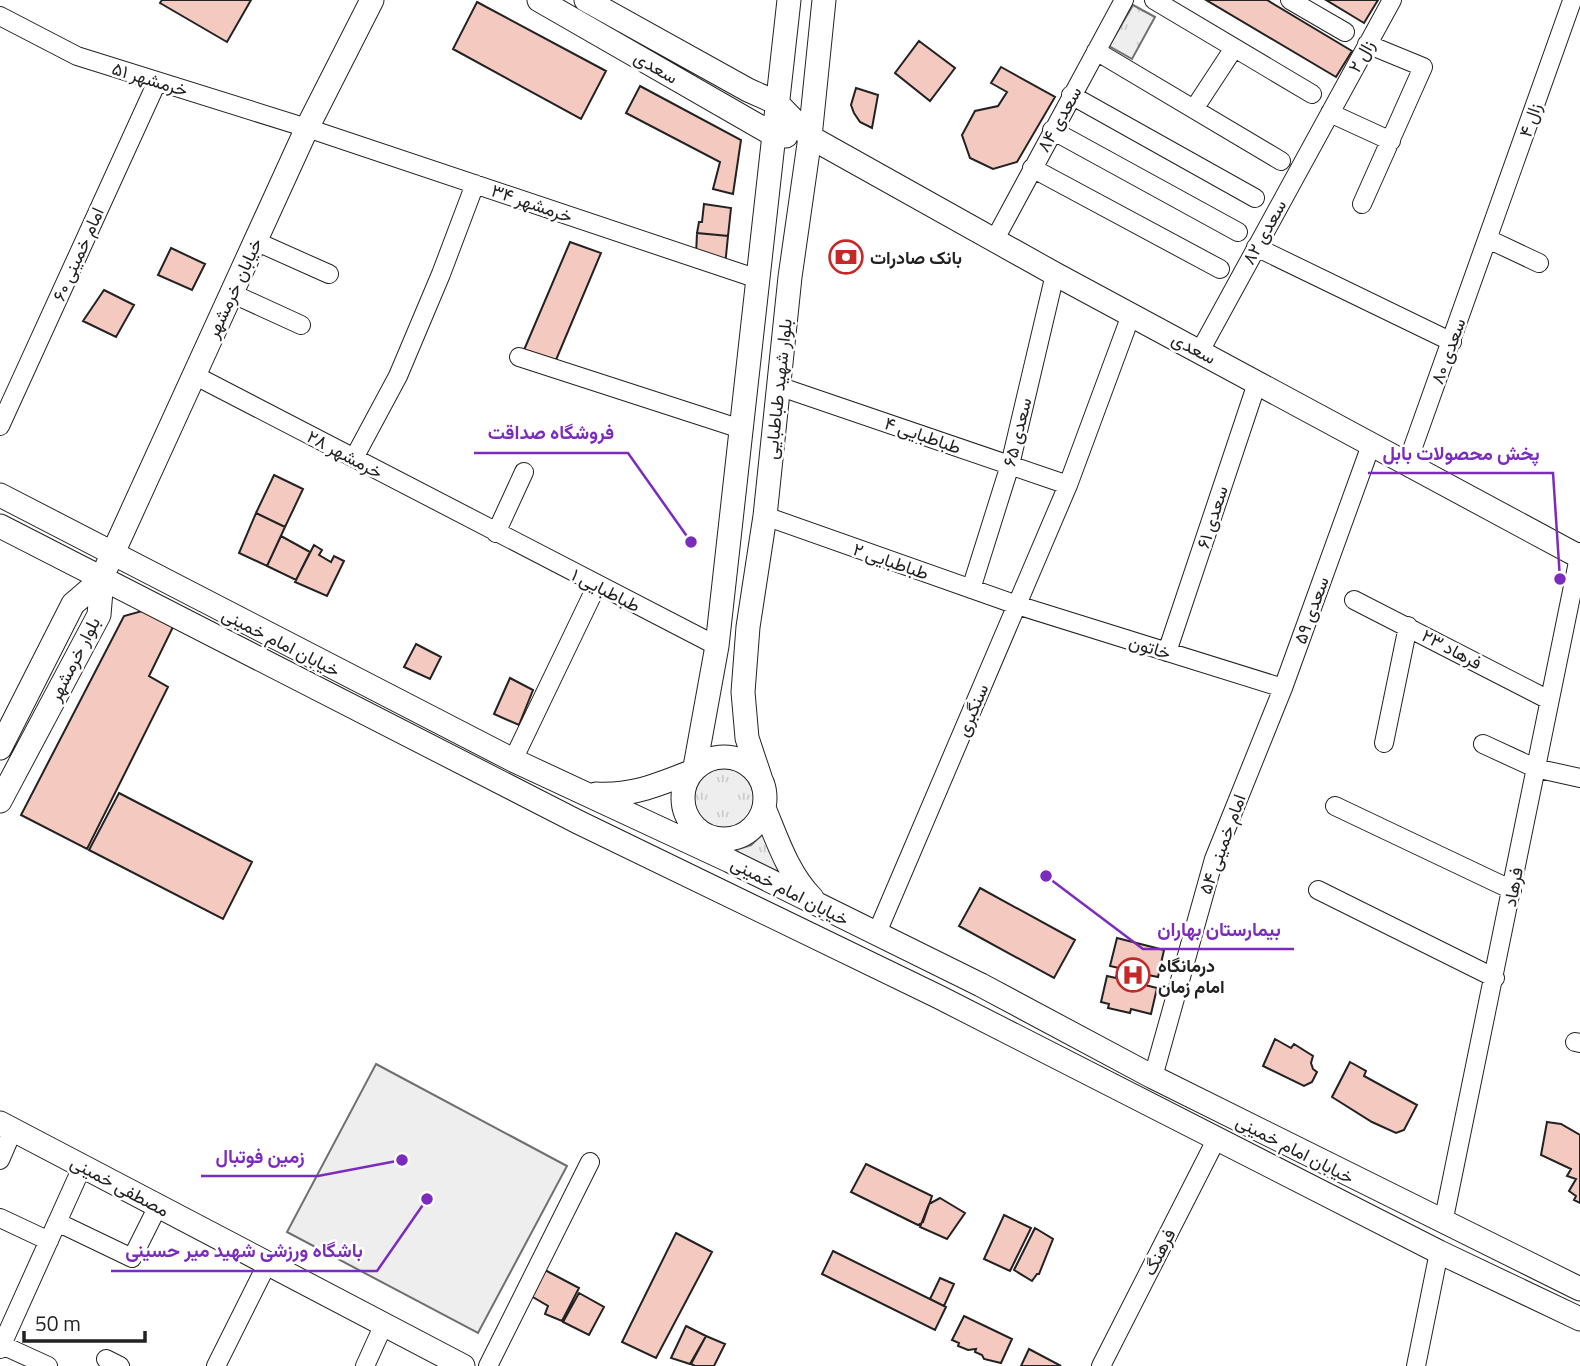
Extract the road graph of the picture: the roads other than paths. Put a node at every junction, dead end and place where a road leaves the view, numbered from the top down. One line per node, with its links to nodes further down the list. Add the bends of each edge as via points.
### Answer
1 (372, 0): 22 (main road, خیابان خرمشهر)
2 (539, 0): 24 (main road, سعدی)
3 (586, 0): 19 (main road, سعدی)
4 (789, 0): 19 (main road, بلوار شهید طباطبایی)
5 (824, 0): 25 (main road, بلوار شهید طباطبایی)
6 (1124, 0): 15 (street, سعدی ۸۴)
7 (1154, 0): 14 (street)
8 (1290, 0): 12 (street)
9 (1391, 0): 13 (street, زال ۲)
10 (1574, 3): 34 (street, زال ۴)
11 (0, 16): 16 (street, خرمشهر ۵۱, via 77,57)
12 (1345, 32)
13 (1367, 44): 21 (street, زال ۲); 26 (street, via 1423,67)
14 (1234, 48): 17 (street); 20 (street)
15 (1096, 51): 18 (street, سعدی ۸۴); 20 (street)
16 (157, 82): 22 (street, خرمشهر ۵۱); 51 (street, امام خمینی ۶۰)
17 (1312, 94)
18 (1071, 95): 23 (street, سعدی ۸۴); 30 (street)
19 (777, 103): 24 (main road, بلوار شهید طباطبایی); 25 (main road)
20 (1194, 109): 27 (street)
21 (1330, 113): 26 (street); 36 (street, سعدی ۸۲)
22 (307, 128): 29 (street, خرمشهر ۳۴); 35 (main road, خیابان خرمشهر)
23 (1052, 130): 28 (street, سعدی ۸۴); 32 (street)
24 (774, 135): 25 (main road); 41 (main road, بلوار شهید طباطبایی)
25 (810, 137): 33 (main road, سعدی); 50 (main road, بلوار شهید طباطبایی)
26 (1391, 141): 31 (street)
27 (1281, 161)
28 (1032, 168): 33 (street, سعدی ۸۴); 38 (street)
29 (475, 184): 41 (street, خرمشهر ۳۴); 54 (street, via 398,376)
30 (1255, 198)
31 (1362, 204)
32 (1238, 232)
33 (995, 239): 40 (main road, سعدی)
34 (1489, 239): 37 (street); 45 (street, سعدی ۸۰)
35 (255, 241): 39 (street); 42 (main road, خیابان خرمشهر)
36 (1256, 247): 45 (street); 46 (street, سعدی ۸۲)
37 (1539, 263)
38 (1220, 269)
39 (329, 274)
40 (1055, 274): 43 (main road, سعدی); 56 (street, سعدی ۶۵)
41 (758, 279): 52 (main road, بلوار شهید طباطبایی)
42 (231, 293): 44 (street); 48 (main road, خیابان خرمشهر)
43 (1131, 315): 46 (main road, سعدی); 58 (street, سنگبری)
44 (301, 325)
45 (1452, 342): 55 (street, سعدی ۸۰)
46 (1200, 351): 49 (main road, سعدی)
47 (519, 357): 52 (street)
48 (194, 375): 54 (street, خرمشهر ۲۸); 63 (main road, خیابان خرمشهر)
49 (1257, 383): 53 (main road, سعدی); 72 (street, سعدی ۶۱)
50 (778, 386): 56 (street, طباطبایی ۴); 60 (main road, بلوار شهید طباطبایی)
51 (0, 426)
52 (741, 429): 71 (main road, بلوار شهید طباطبایی)
53 (1371, 445): 55 (main road, سعدی); 73 (street, سعدی ۵۹)
54 (354, 458): 62 (street, خرمشهر ۲۸)
55 (1408, 464): 64 (main road, سعدی)
56 (1010, 465): 58 (street, طباطبایی ۴); 67 (street, سعدی ۶۵)
57 (524, 472): 62 (street)
58 (1068, 485): 69 (street, سنگبری)
59 (0, 495): 63 (main road, خیابان امام خمینی)
60 (765, 516): 67 (street, طباطبایی ۲); 82 (main road, بلوار شهید طباطبایی, via 743,692 747,738)
61 (0, 526): 65 (main road, خیابان امام خمینی)
62 (496, 533): 66 (street, طباطبایی ۱)
63 (113, 554): 65 (main road, خیابان خرمشهر); 78 (main road, خیابان امام خمینی)
64 (1580, 555): 74 (street, فرهاد)
65 (102, 579): 77 (main road, بلوار خرمشهر, via 73,604); 85 (main road, بلوار خرمشهر, via 99,615); 89 (main road, خیابان امام خمینی)
66 (597, 584): 71 (street, طباطبایی ۱); 78 (street)
67 (971, 589): 69 (street, طباطبایی ۲)
68 (1354, 600): 70 (street, فرهاد ۲۳)
69 (1017, 605): 72 (street, خاتون); 95 (street, سنگبری)
70 (1408, 626): 74 (street, فرهاد ۲۳); 75 (street)
71 (716, 646): 80 (main road, بلوار شهید طباطبایی)
72 (1167, 652): 73 (street, خاتون)
73 (1283, 688): 81 (street, سعدی ۵۹)
74 (1549, 700): 79 (street, فرهاد)
75 (1384, 743)
76 (1483, 744): 79 (street)
77 (0, 748)
78 (513, 760): 84 (main road, خیابان امام خمینی)
79 (1535, 768): 83 (street); 92 (street, فرهاد)
80 (693, 770): 82 (main road, via 708,759 730,758 750,766); 84 (main road, via 639,792); 88 (main road, via 682,797 684,811)
81 (1248, 774): 97 (street, امام خمینی ۵۴, via 1214,859)
82 (760, 777): 87 (main road)
83 (1580, 778)
84 (585, 793): 88 (main road, خیابان امام خمینی)
85 (0, 801)
86 (1335, 806): 92 (street)
87 (764, 808): 88 (main road, via 751,830 740,836 727,840); 93 (main road, via 802,888)
88 (700, 837): 89 (main road); 90 (main road); 90 (main road, خیابان امام خمینی)
89 (644, 854): 94 (main road, خیابان امام خمینی)
90 (730, 860): 93 (main road, خیابان امام خمینی); 94 (main road, via 756,892)
91 (1318, 890): 96 (street)
92 (1512, 890): 96 (street, فرهاد)
93 (822, 908): 95 (main road, خیابان امام خمینی)
94 (796, 926): 99 (main road, خیابان امام خمینی)
95 (876, 935): 97 (main road, خیابان امام خمینی)
96 (1494, 978): 106 (street, فرهاد)
97 (1153, 1077): 106 (main road, خیابان امام خمینی)
98 (6, 1127): 100 (street); 102 (main road, مصطفی خمینی)
99 (1217, 1138): 108 (main road, خیابان امام خمینی); 119 (street, فرهنگ)
100 (0, 1160)
101 (590, 1162): 118 (street)
102 (82, 1167): 103 (main road, مصطفی خمینی); 105 (street)
103 (158, 1206): 105 (street, via 132,1258); 109 (main road, مصطفی خمینی)
104 (0, 1218): 107 (street)
105 (57, 1222): 107 (street)
106 (1443, 1223): 110 (main road, خیابان امام خمینی)
107 (49, 1241): 113 (street)
108 (1439, 1252): 111 (main road, خیابان امام خمینی); 120 (street)
109 (267, 1264): 112 (main road, مصطفی خمینی); 115 (street)
110 (1580, 1289)
111 (1580, 1319)
112 (384, 1324): 116 (street); 117 (main road, مصطفی خمینی)
113 (1, 1347): 114 (street)
114 (48, 1366)
115 (216, 1366)
116 (365, 1366)
117 (463, 1366)
118 (488, 1366)
119 (1101, 1366)
120 (1416, 1366)

